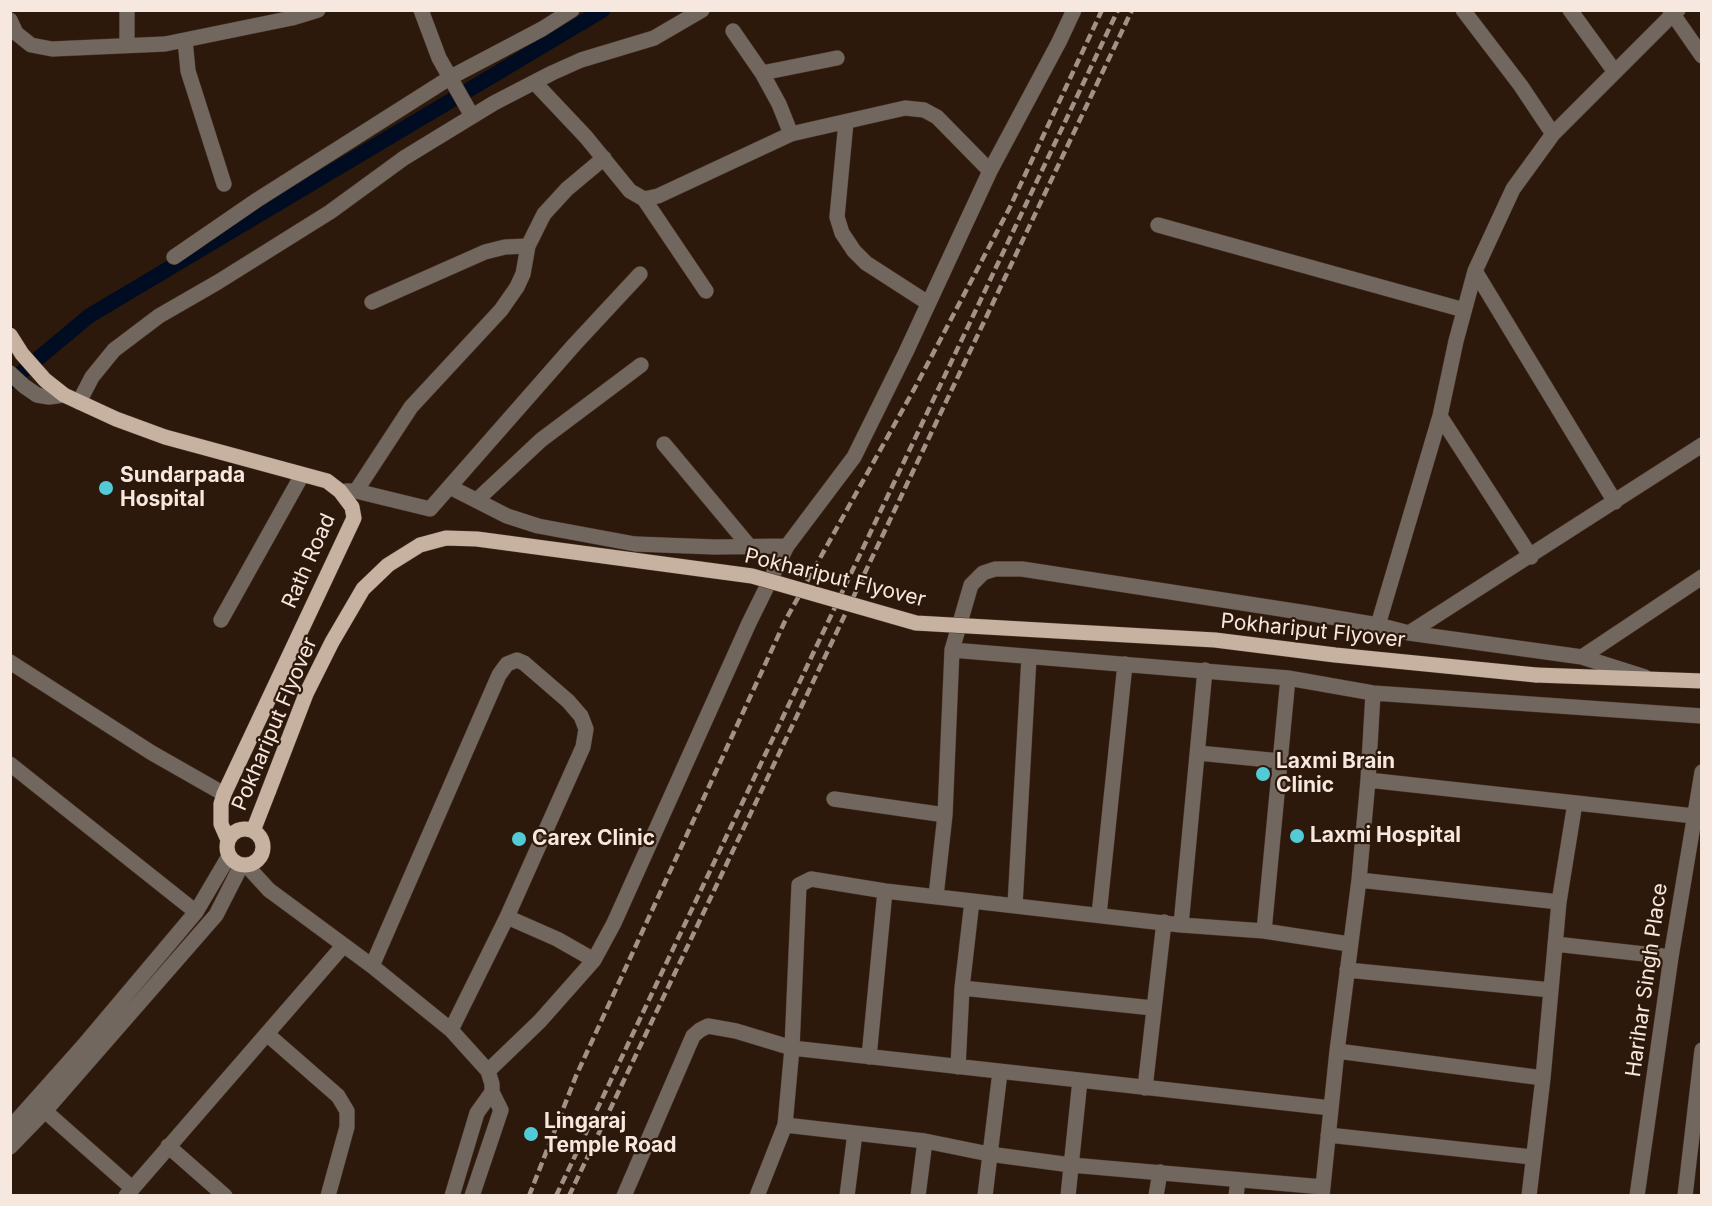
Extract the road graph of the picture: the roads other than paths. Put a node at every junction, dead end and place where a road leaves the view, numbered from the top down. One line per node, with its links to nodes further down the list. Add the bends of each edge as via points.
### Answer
1 (127, 10): 13 (street)
2 (318, 10): 12 (street)
3 (421, 10): 18 (street, via 439,58)
4 (572, 10): 18 (street)
5 (702, 10): 19 (street, via 654,38 581,60)
6 (1074, 10): 25 (street)
7 (1463, 10): 23 (street)
8 (1570, 10): 16 (street)
9 (1674, 12): 14 (street); 16 (street)
10 (10, 20): 13 (street, via 16,33 31,45 52,49)
11 (733, 31): 17 (street)
12 (185, 40): 13 (street); 26 (street, via 188,71)
13 (126, 45)
14 (1701, 56)
15 (837, 58): 17 (street)
16 (1615, 72): 23 (street)
17 (762, 73): 22 (street)
18 (451, 77): 20 (street); 30 (street)
19 (535, 82): 20 (street); 24 (street)
20 (471, 116): 41 (street, via 330,212 159,316 114,350 92,377)
21 (846, 122): 22 (street); 25 (street, via 905,108 924,110 937,117); 35 (street, via 837,218 842,233 866,263)
22 (791, 134): 27 (street)
23 (1553, 134): 31 (street, via 1513,189)
24 (604, 158): 27 (street, via 630,191); 29 (street, via 544,214)
25 (990, 171): 35 (street)
26 (224, 184)
27 (644, 199): 33 (street)
28 (1158, 225): 36 (street)
29 (528, 246): 34 (street, via 484,252); 47 (street, via 523,274 507,303 411,407)
30 (174, 257)
31 (1475, 271): 36 (street); 49 (street)
32 (640, 274): 46 (street)
33 (706, 291)
34 (372, 302)
35 (928, 303): 50 (street, via 854,457)
36 (1464, 310): 42 (street)
37 (14, 343): 40 (main road, Rath Road, via 45,380)
38 (641, 364): 48 (street, via 541,440)
39 (10, 373): 40 (street, via 38,395)
40 (64, 395): 41 (main road, Rath Road)
41 (79, 402): 45 (main road, Rath Road, via 165,437)
42 (1440, 416): 52 (street); 55 (street)
43 (664, 444): 51 (street)
44 (1701, 445): 49 (street)
45 (302, 475): 47 (main road, Rath Road); 54 (street)
46 (450, 486): 47 (street, via 430,509); 48 (street)
47 (348, 491): 73 (main road, Rath Road, via 354,518)
48 (478, 499): 51 (street, via 507,516 538,526 635,544)
49 (1615, 502): 52 (street)
50 (787, 546): 51 (street); 96 (street)
51 (750, 547)
52 (1531, 556): 56 (street)
53 (1701, 577): 59 (street)
54 (221, 620)
55 (1378, 625): 56 (street); 57 (street, via 1033,571 995,569 982,573 971,585)
56 (1409, 633): 59 (street)
57 (952, 650): 58 (street); 76 (street)
58 (1029, 657): 61 (street); 85 (street)
59 (1582, 657): 64 (street)
60 (10, 662): 73 (street)
61 (1125, 664): 62 (street); 87 (street)
62 (1205, 670): 63 (street); 68 (street)
63 (1288, 678): 66 (street); 69 (street)
64 (1651, 679): 65 (main road, Pokhariput Flyover); 78 (main road, Pokhariput Flyover, bridge, via 1536,675 1215,640 916,623 752,576 446,538 420,544 363,589 306,694)
65 (1701, 681)
66 (1373, 693): 67 (street); 72 (street)
67 (1701, 716)
68 (1198, 753): 69 (street); 90 (street)
69 (1280, 761): 91 (street)
70 (10, 764): 86 (street)
71 (1701, 772): 77 (street, Harihar Singh Place)
72 (1368, 780): 75 (street); 80 (street)
73 (224, 794): 79 (main road, Rath Road, via 222,824)
74 (834, 799): 76 (street)
75 (1575, 803): 77 (street); 84 (street)
76 (945, 815): 82 (street)
77 (1694, 816): 95 (street, Harihar Singh Place)
78 (253, 831): 79 (main road, via 236,832); 79 (main road, via 261,838 264,849 258,860)
79 (236, 857): 86 (street); 94 (street, via 269,890); 116 (street, via 227,896 216,915)
80 (1359, 880): 84 (street); 92 (street)
81 (885, 891): 82 (street); 104 (street, via 811,879 799,885); 107 (street)
82 (936, 896): 83 (street)
83 (972, 901): 85 (street); 99 (street)
84 (1559, 902): 93 (street)
85 (1015, 906): 87 (street)
86 (196, 912): 118 (street)
87 (1099, 915): 89 (street)
88 (507, 917): 96 (street); 97 (street, via 583,747 586,729 568,701 517,660 507,664 499,675); 102 (street)
89 (1164, 922): 90 (street); 101 (street)
90 (1181, 925): 91 (street)
91 (1264, 931): 92 (street)
92 (1349, 944): 98 (street)
93 (1555, 944): 95 (street); 100 (street)
94 (343, 946): 97 (street); 103 (street)
95 (1671, 957): 143 (street, Harihar Singh Place)
96 (594, 960): 109 (street, via 540,1021)
97 (372, 966): 102 (street)
98 (1347, 970): 100 (street); 106 (street)
99 (962, 988): 101 (street); 108 (street)
100 (1551, 990): 111 (street)
101 (1153, 1008): 113 (street)
102 (451, 1030): 109 (street)
103 (267, 1034): 122 (street); 132 (street, via 338,1096 346,1111 347,1128)
104 (792, 1048): 107 (street); 117 (street); 135 (street, via 708,1026 693,1036)
105 (1701, 1050): 144 (street)
106 (1337, 1051): 111 (street); 115 (street)
107 (869, 1057): 108 (street)
108 (958, 1067): 110 (street)
109 (488, 1071): 114 (street)
110 (1000, 1072): 112 (street); 124 (street)
111 (1543, 1078): 125 (street)
112 (1080, 1080): 113 (street); 126 (street)
113 (1144, 1088): 115 (street)
114 (492, 1092): 133 (street, via 477,1113); 134 (street, via 501,1110)
115 (1331, 1108): 120 (street)
116 (45, 1112): 123 (street); 130 (street)
117 (785, 1125): 119 (street); 136 (street)
118 (10, 1128)
119 (855, 1133): 121 (street); 137 (street)
120 (1328, 1135): 125 (street); 129 (street)
121 (925, 1141): 124 (street); 138 (street)
122 (168, 1146): 130 (street); 131 (street)
123 (10, 1147)
124 (989, 1154): 126 (street); 139 (street)
125 (1532, 1157): 142 (street)
126 (1071, 1166): 127 (street); 140 (street)
127 (1160, 1172): 128 (street); 141 (street)
128 (1237, 1188): 129 (street)
129 (1323, 1191)
130 (129, 1192)
131 (225, 1196)
132 (328, 1196)
133 (452, 1196)
134 (472, 1196)
135 (624, 1196)
136 (757, 1196)
137 (847, 1196)
138 (918, 1196)
139 (985, 1196)
140 (1068, 1196)
141 (1156, 1196)
142 (1529, 1196)
143 (1637, 1196)
144 (1685, 1196)

